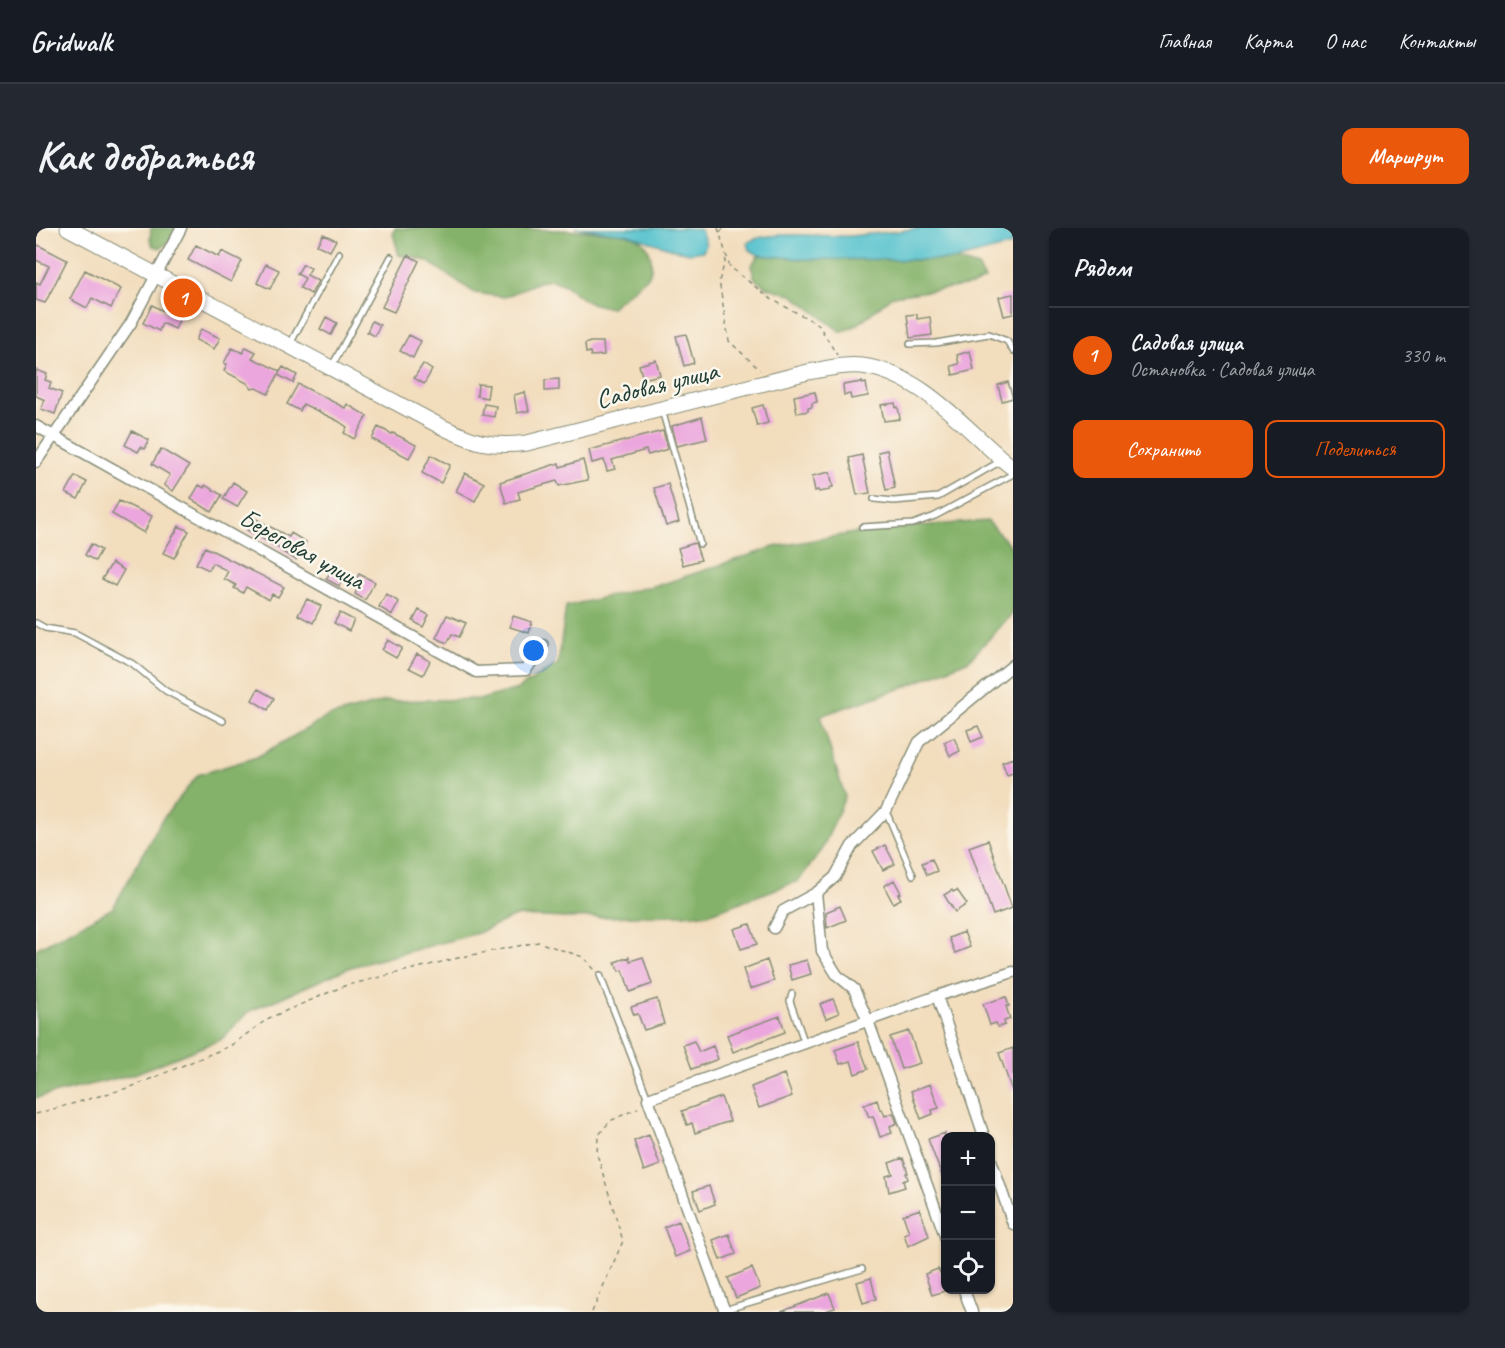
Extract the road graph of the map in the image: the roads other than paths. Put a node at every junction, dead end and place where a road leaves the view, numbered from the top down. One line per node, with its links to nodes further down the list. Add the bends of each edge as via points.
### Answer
1 (68, 228): 5 (street, Садовая улица)
2 (181, 228): 5 (street)
3 (339, 253): 7 (lane)
4 (391, 257): 9 (lane)
5 (157, 276): 7 (street, Садовая улица); 12 (street, via 131,323)
6 (910, 344): 8 (lane, via 989,334 1007,341)
7 (289, 346): 9 (street, Садовая улица)
8 (1013, 351)
9 (331, 368): 10 (street, Садовая улица, via 440,426 487,445 527,443)
10 (661, 409): 14 (street, Садовая улица, via 808,372 863,366 906,381); 18 (lane)
11 (36, 426): 12 (street, Береговая улица)
12 (54, 435): 13 (street); 20 (street, Береговая улица, via 476,672 526,670)
13 (36, 462)
14 (1008, 464): 16 (lane, via 938,497)
15 (1013, 474): 17 (lane, via 913,524)
16 (874, 499)
17 (862, 527)
18 (700, 544)
19 (36, 624): 22 (lane, via 75,633 133,664 166,691)
20 (543, 645)
21 (1013, 665): 23 (street, via 919,742)
22 (223, 721)
23 (886, 811): 24 (lane); 25 (street, via 852,846 835,877)
24 (914, 875)
25 (816, 893): 26 (street, via 783,911); 31 (street, via 822,951 837,975 854,989)
26 (774, 928)
27 (1013, 973): 30 (street)
28 (600, 975): 33 (lane)
29 (792, 994): 32 (lane, via 790,1001)
30 (937, 996): 31 (street); 34 (street)
31 (868, 1021): 32 (street); 37 (street)
32 (804, 1044): 33 (street)
33 (649, 1101): 40 (street)
34 (982, 1132)
35 (995, 1172): 36 (street)
36 (1013, 1224)
37 (941, 1228)
38 (862, 1269): 40 (lane)
39 (965, 1294): 41 (street)
40 (724, 1311)
41 (972, 1312)

